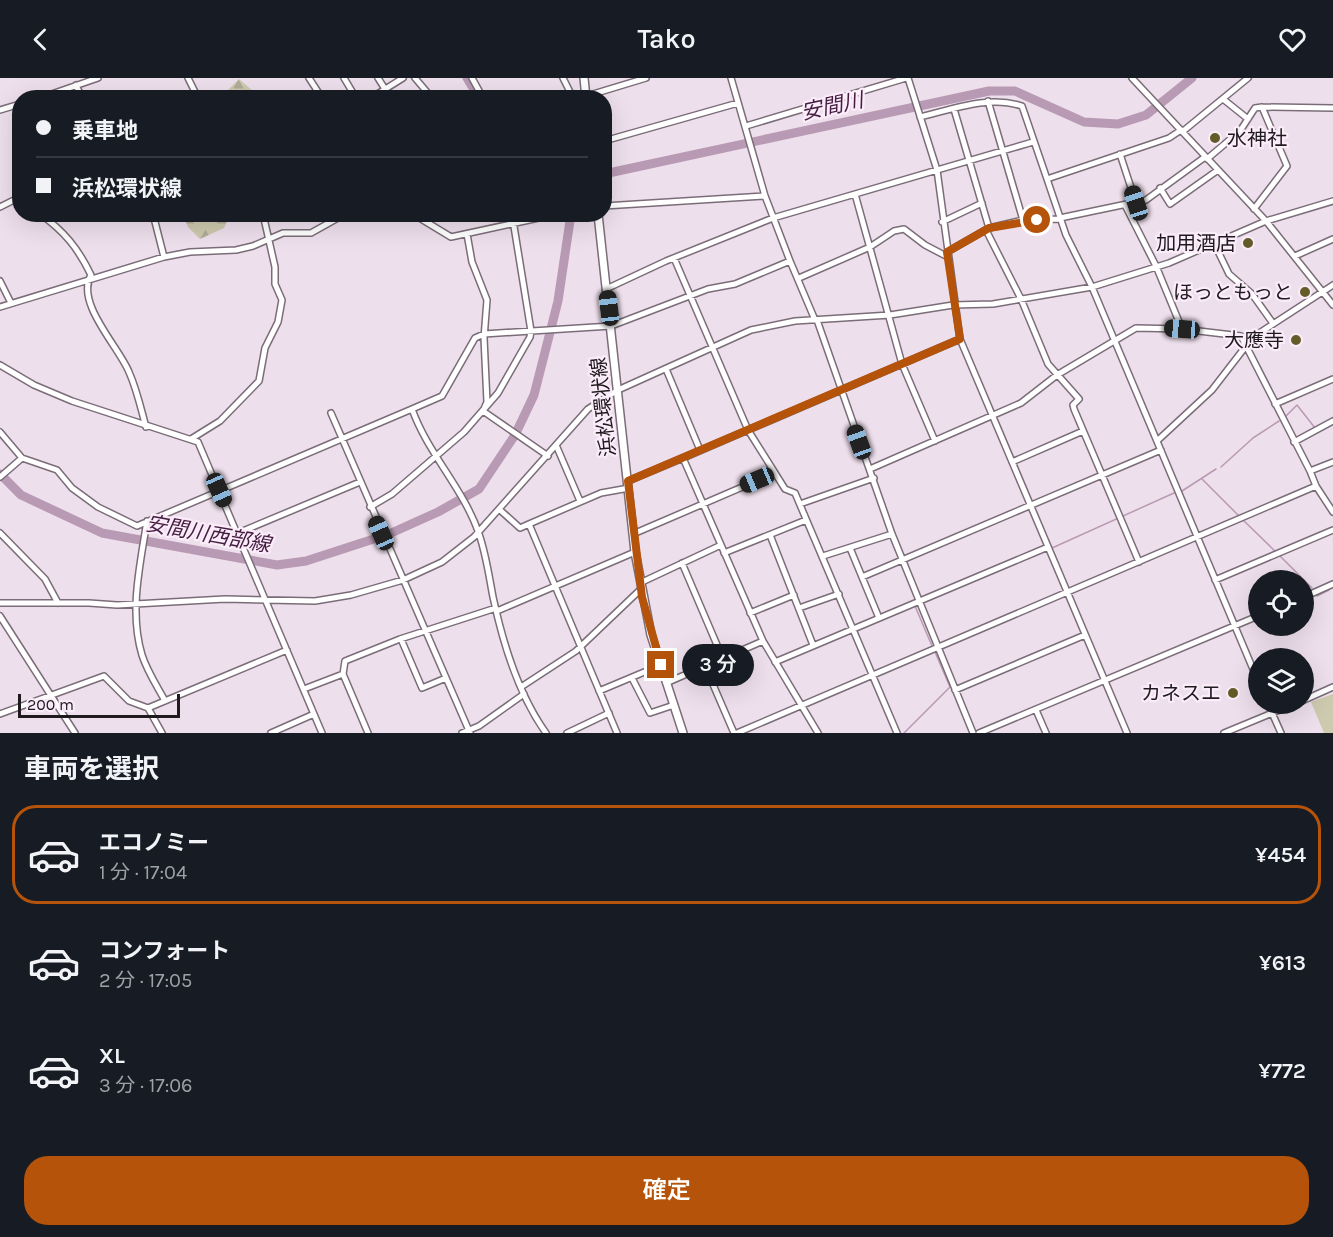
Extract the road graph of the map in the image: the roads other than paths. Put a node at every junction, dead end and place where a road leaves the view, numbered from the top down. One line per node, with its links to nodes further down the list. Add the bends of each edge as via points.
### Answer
1 (98, 78): 9 (street)
2 (378, 78): 10 (street)
3 (403, 78): 10 (street)
4 (646, 78): 13 (street)
5 (731, 78): 16 (street)
6 (907, 78): 20 (street); 22 (street)
7 (1248, 78): 14 (street)
8 (1136, 79): 23 (street)
9 (76, 86): 11 (street); 12 (street)
10 (385, 89)
11 (64, 90)
12 (78, 90)
13 (607, 90)
14 (1223, 99): 21 (street); 23 (street)
15 (988, 101): 19 (street); 25 (street, via 1022,106); 26 (street)
16 (738, 103): 22 (street); 24 (street)
17 (1262, 107): 18 (street); 21 (street, via 1255,108); 41 (street, via 1287,166)
18 (1333, 108)
19 (954, 109): 20 (street); 29 (street)
20 (920, 117): 30 (street)
21 (1248, 119): 28 (street, via 1240,131)
22 (746, 126): 35 (street)
23 (1182, 131): 27 (street); 28 (street)
24 (612, 139)
25 (1033, 142): 26 (street); 32 (street)
26 (1002, 151): 29 (street); 44 (street)
27 (1120, 154): 32 (street); 38 (street)
28 (1206, 158): 31 (street); 33 (street)
29 (969, 160): 30 (street); 37 (street)
30 (937, 170): 34 (street); 54 (street)
31 (1218, 170): 33 (street, via 1170,204); 41 (street)
32 (1047, 179): 43 (street)
33 (1160, 188): 38 (street)
34 (855, 194): 42 (street); 61 (street)
35 (765, 196): 40 (street); 42 (street)
36 (1333, 201): 45 (street)
37 (982, 203): 54 (street); 56 (street)
38 (1136, 203): 39 (street)
39 (1125, 205): 43 (street); 67 (street)
40 (612, 206)
41 (1254, 209): 45 (street)
42 (773, 218): 65 (street); 66 (street)
43 (1060, 219): 44 (street); 72 (street)
44 (1023, 220): 56 (street)
45 (1266, 221): 60 (street); 63 (street)
46 (50, 222): 70 (street, via 78,250 91,275)
47 (155, 222): 64 (street)
48 (265, 222): 59 (street)
49 (331, 222): 59 (street, via 311,233 284,233)
50 (426, 222): 57 (street, via 448,236)
51 (513, 222): 55 (street)
52 (526, 222): 55 (street)
53 (599, 222): 73 (main road, 浜松環状線)
54 (942, 222): 62 (street)
55 (514, 225): 57 (street); 86 (street)
56 (988, 229): 62 (street); 76 (street)
57 (467, 234): 87 (street, via 472,262 487,300)
58 (1333, 239): 63 (street)
59 (268, 240): 64 (street, via 236,250); 110 (street, via 275,284 282,300 278,322 265,348 259,381 220,421)
60 (1214, 243): 67 (street); 83 (street, via 1229,274 1252,294)
61 (870, 247): 62 (street, via 904,229 925,245); 68 (street); 81 (street)
62 (947, 254): 78 (street)
63 (1295, 256): 74 (street)
64 (164, 257): 70 (street)
65 (674, 258): 73 (street); 75 (street)
66 (790, 261): 68 (street); 75 (street, via 735,284)
67 (1156, 266): 72 (street); 85 (street)
68 (799, 278): 82 (street)
69 (0, 281): 77 (street)
70 (88, 281): 77 (street); 105 (street, via 95,316 129,371)
71 (1333, 285): 74 (street)
72 (1092, 287): 76 (street); 89 (street)
73 (606, 289): 84 (main road, 浜松環状線)
74 (1325, 292): 79 (street); 83 (street)
75 (689, 295): 84 (street); 91 (street)
76 (1021, 299): 78 (street); 95 (street, via 1048,364)
77 (11, 303): 80 (street)
78 (953, 305): 81 (street); 88 (street)
79 (1333, 305)
80 (0, 307)
81 (890, 315): 82 (street); 92 (street)
82 (816, 320): 91 (street, via 751,330); 98 (street)
83 (1272, 322): 90 (street)
84 (611, 326): 86 (street); 97 (main road, 浜松環状線)
85 (1182, 329): 89 (street, via 1140,327); 90 (street, via 1241,336)
86 (531, 331): 87 (street); 101 (street, via 498,393)
87 (484, 334): 100 (street, via 475,338 442,396); 101 (street, via 487,402)
88 (960, 339): 92 (street); 103 (street)
89 (1114, 341): 95 (street); 112 (street)
90 (1245, 345): 99 (street); 112 (street, via 1212,390)
91 (711, 347): 94 (street); 106 (street)
92 (902, 364): 98 (street); 111 (street)
93 (0, 365): 105 (street, via 50,392)
94 (666, 369): 97 (street); 115 (street)
95 (1057, 375): 103 (street, via 1021,403); 107 (street, via 1079,399 1073,405)
96 (1333, 380): 99 (street)
97 (618, 390): 114 (street, via 588,409); 130 (main road, 浜松環状線)
98 (840, 391): 106 (street); 123 (street)
99 (1275, 404): 113 (street)
100 (412, 409): 109 (street); 119 (street)
101 (483, 411): 117 (street); 119 (street)
102 (331, 413): 109 (street)
103 (992, 416): 111 (street); 121 (street)
104 (1333, 421): 113 (street)
105 (146, 427): 110 (street)
106 (748, 430): 115 (street); 125 (street)
107 (1083, 431): 121 (street); 126 (street)
108 (0, 432): 118 (street)
109 (342, 439): 129 (street); 132 (street)
110 (189, 440): 132 (street, via 198,442)
111 (934, 441): 123 (street)
112 (1156, 441): 116 (street)
113 (1294, 442): 124 (street)
114 (556, 445): 117 (street); 133 (street)
115 (700, 450): 120 (street)
116 (1161, 450): 126 (street); 150 (street)
117 (548, 456): 138 (street)
118 (22, 458): 127 (street); 141 (street, via 57,470 72,488 98,507 137,526)
119 (436, 458): 137 (street); 146 (street)
120 (683, 458): 130 (street); 134 (street)
121 (1012, 462): 136 (street)
122 (1333, 462): 124 (street)
123 (870, 469): 128 (street)
124 (1310, 471): 131 (street)
125 (775, 473): 134 (street); 135 (street, via 785,489 795,493)
126 (1102, 475): 136 (street); 158 (street)
127 (1, 476)
128 (874, 478): 135 (street); 148 (street)
129 (360, 482): 137 (street); 145 (street)
130 (628, 485): 133 (street); 147 (main road, 浜松環状線)
131 (1316, 486): 139 (street); 150 (street)
132 (219, 490): 141 (street); 145 (street)
133 (580, 501): 142 (street)
134 (703, 503): 147 (street); 151 (street)
135 (800, 504): 140 (street)
136 (1030, 505): 152 (street); 157 (street)
137 (370, 507): 161 (street)
138 (500, 510): 142 (street, via 520,528); 146 (street)
139 (1333, 512)
140 (807, 520): 149 (street); 156 (street)
141 (147, 521): 174 (street)
142 (529, 524): 164 (street)
143 (1333, 530): 162 (street)
144 (0, 533): 173 (street, via 45,579)
145 (238, 533): 170 (street)
146 (479, 533): 161 (street, via 442,562); 176 (street)
147 (633, 534): 154 (main road, 浜松環状線)
148 (892, 534): 153 (street); 157 (street)
149 (770, 536): 155 (street); 169 (street)
150 (1197, 537): 158 (street); 162 (street)
151 (721, 545): 155 (street); 159 (street)
152 (1048, 547): 166 (street); 171 (street)
153 (850, 548): 156 (street); 160 (street)
154 (635, 552): 164 (street); 165 (main road, 浜松環状線)
155 (724, 553): 177 (street)
156 (823, 556): 168 (street)
157 (903, 559): 160 (street); 171 (street)
158 (1139, 561): 166 (street)
159 (682, 563): 165 (street); 192 (street)
160 (862, 577): 179 (street)
161 (403, 580): 170 (street, via 333,599); 183 (street)
162 (1215, 580): 181 (street)
163 (1333, 584): 167 (street)
164 (555, 586): 176 (street); 189 (street)
165 (641, 586): 189 (street); 194 (main road, 浜松環状線)
166 (1067, 592): 184 (street); 188 (street)
167 (1314, 593)
168 (838, 594): 175 (street); 182 (street)
169 (794, 595): 175 (street); 177 (street)
170 (266, 600): 174 (street); 190 (street)
171 (919, 601): 179 (street); 188 (street)
172 (0, 603): 173 (street)
173 (58, 603): 174 (street)
174 (136, 603): 210 (street, via 141,652)
175 (799, 608): 187 (street)
176 (497, 610): 183 (street); 202 (street)
177 (750, 613): 186 (street)
178 (0, 616): 208 (street)
179 (879, 618): 182 (street)
180 (1248, 620): 181 (street)
181 (1235, 626): 191 (street); 200 (street)
182 (853, 628): 187 (street); 197 (street)
183 (426, 631): 185 (street); 198 (street)
184 (1085, 635): 200 (street); 205 (street)
185 (401, 639): 196 (street, via 345,661); 198 (street, via 422,688)
186 (763, 641): 192 (street); 193 (street)
187 (813, 645): 193 (street)
188 (937, 646): 197 (street); 205 (street)
189 (580, 647): 202 (street); 206 (street)
190 (287, 650): 204 (street); 210 (street)
191 (1248, 657)
192 (723, 658): 195 (street)
193 (774, 662): 212 (street)
194 (661, 665): 199 (street); 201 (main road, 浜松環状線)
195 (705, 666): 201 (street); 231 (street)
196 (343, 674): 204 (street); 226 (street)
197 (873, 674): 212 (street); 233 (street)
198 (446, 678): 221 (street)
199 (632, 678): 206 (street); 211 (street, via 650,713)
200 (1104, 681): 214 (street); 237 (street)
201 (666, 683): 211 (main road, 浜松環状線)
202 (521, 687): 207 (street)
203 (1333, 687): 209 (street)
204 (304, 689): 217 (street)
205 (955, 690): 234 (street)
206 (599, 691): 215 (street)
207 (524, 694): 221 (street); 227 (street)
208 (51, 695): 213 (street, via 104,676 129,701); 216 (street); 222 (street)
209 (1314, 696)
210 (165, 702): 213 (street)
211 (674, 705): 220 (main road, 浜松環状線)
212 (800, 705): 231 (street); 232 (street)
213 (148, 708): 223 (street)
214 (1036, 710): 235 (street); 236 (street)
215 (609, 713): 228 (street); 229 (street)
216 (0, 714)
217 (314, 714): 224 (street); 225 (street)
218 (1267, 714): 238 (street)
219 (1273, 714): 239 (street)
220 (682, 731): 230 (street)
221 (467, 732)
222 (75, 733)
223 (162, 733)
224 (271, 733)
225 (322, 733)
226 (368, 733)
227 (546, 733)
228 (567, 733)
229 (617, 733)
230 (674, 733)
231 (736, 733)
232 (818, 733)
233 (897, 733)
234 (973, 733)
235 (979, 733)
236 (1046, 733)
237 (1127, 733)
238 (1224, 733)
239 (1281, 733)

